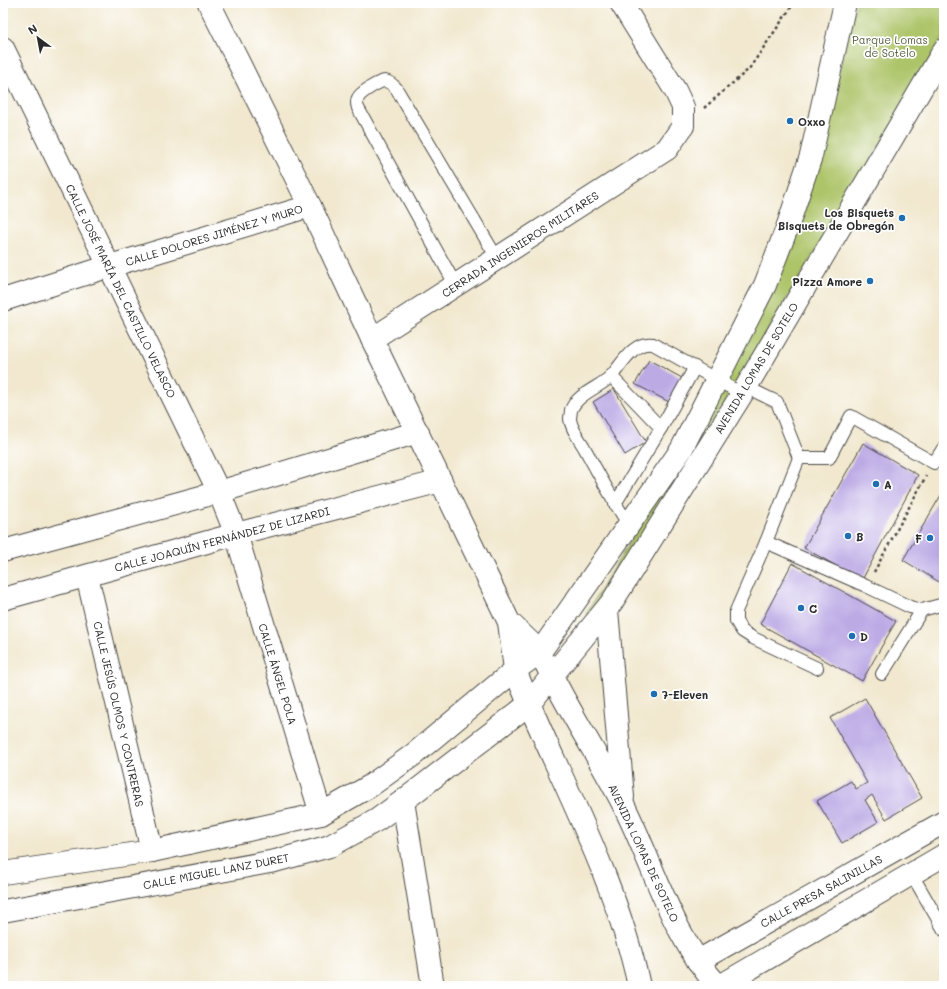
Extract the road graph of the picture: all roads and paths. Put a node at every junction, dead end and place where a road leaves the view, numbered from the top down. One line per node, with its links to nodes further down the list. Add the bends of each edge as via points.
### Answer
1 (209, 3): 8 (street)
2 (621, 3): 7 (street, via 676,90 683,107)
3 (794, 3): 7 (path, via 749,69)
4 (845, 3): 16 (street, via 811,156 787,228 765,285)
5 (3, 48): 10 (street, CALLE JOSÉ MARÍA DEL CASTILLO VELASCO)
6 (944, 50): 17 (street, AVENIDA LOMAS DE SOTELO)
7 (683, 126): 9 (street, CERRADA INGENIEROS MILITARES, via 667,149)
8 (310, 206): 10 (street, CALLE DOLORES JIMÉNEZ Y MURO); 13 (street)
9 (497, 258): 11 (street, CERRADA INGENIEROS MILITARES); 11 (lane, via 396,88 386,81 368,89 358,98 358,108)
10 (110, 266): 12 (street, CALLE DOLORES JIMÉNEZ Y MURO); 24 (street, CALLE JOSÉ MARÍA DEL CASTILLO VELASCO)
11 (456, 286): 13 (street, CERRADA INGENIEROS MILITARES)
12 (3, 300)
13 (372, 339): 19 (street)
14 (695, 367): 15 (lane, via 653,344 646,343 630,352); 16 (lane); 18 (lane)
15 (611, 376): 18 (lane); 25 (lane, via 577,401 571,410 570,419)
16 (716, 380): 17 (lane); 26 (street, via 681,450)
17 (744, 390): 21 (lane, via 777,402); 34 (street, AVENIDA LOMAS DE SOTELO)
18 (661, 428): 25 (lane)
19 (418, 432): 23 (street); 24 (street)
20 (944, 447): 22 (lane)
21 (799, 458): 22 (lane, via 829,458 851,416); 28 (lane)
22 (934, 463): 31 (path)
23 (441, 481): 27 (street, CALLE JOAQUÍN FERNÁNDEZ DE LIZARDI); 36 (street)
24 (219, 492): 27 (street, CALLE JOSÉ MARÍA DEL CASTILLO VELASCO); 29 (street)
25 (615, 504): 26 (lane)
26 (629, 525): 37 (street)
27 (236, 534): 30 (street, CALLE JOAQUÍN FERNÁNDEZ DE LIZARDI); 45 (street, CALLE ÁNGEL POLA)
28 (766, 542): 31 (lane); 38 (lane, via 736,611 736,621 742,631 753,638)
29 (3, 551)
30 (87, 576): 32 (street, CALLE JOAQUÍN FERNÁNDEZ DE LIZARDI); 47 (street, CALLE JESÚS OLMOS Y CONTRERAS)
31 (866, 586): 35 (lane)
32 (3, 599)
33 (944, 604): 35 (lane)
34 (607, 610): 41 (street, AVENIDA LOMAS DE SOTELO); 44 (street)
35 (922, 610): 40 (lane)
36 (509, 622): 37 (street); 39 (street)
37 (540, 652): 39 (street); 41 (street, AVENIDA LOMAS DE SOTELO)
38 (816, 668)
39 (515, 670): 42 (street); 45 (street, via 413,755 370,786)
40 (882, 674)
41 (551, 676): 42 (street, AVENIDA LOMAS DE SOTELO); 44 (street, AVENIDA LOMAS DE SOTELO)
42 (528, 704): 43 (street, CALLE MIGUEL LANZ DURET); 55 (street, via 604,874 622,923)
43 (403, 801): 51 (street, CALLE MIGUEL LANZ DURET, via 377,820 330,846 275,861); 54 (street)
44 (623, 805): 53 (street, AVENIDA LOMAS DE SOTELO, via 674,920)
45 (321, 814): 47 (street)
46 (944, 822): 53 (street, CALLE PRESA SALINILLAS)
47 (152, 851): 49 (street)
48 (944, 854): 50 (street)
49 (3, 873)
50 (911, 873): 52 (lane); 56 (street)
51 (3, 910)
52 (944, 930)
53 (698, 960): 56 (street, AVENIDA LOMAS DE SOTELO)
54 (433, 986)
55 (639, 986)
56 (719, 986)

